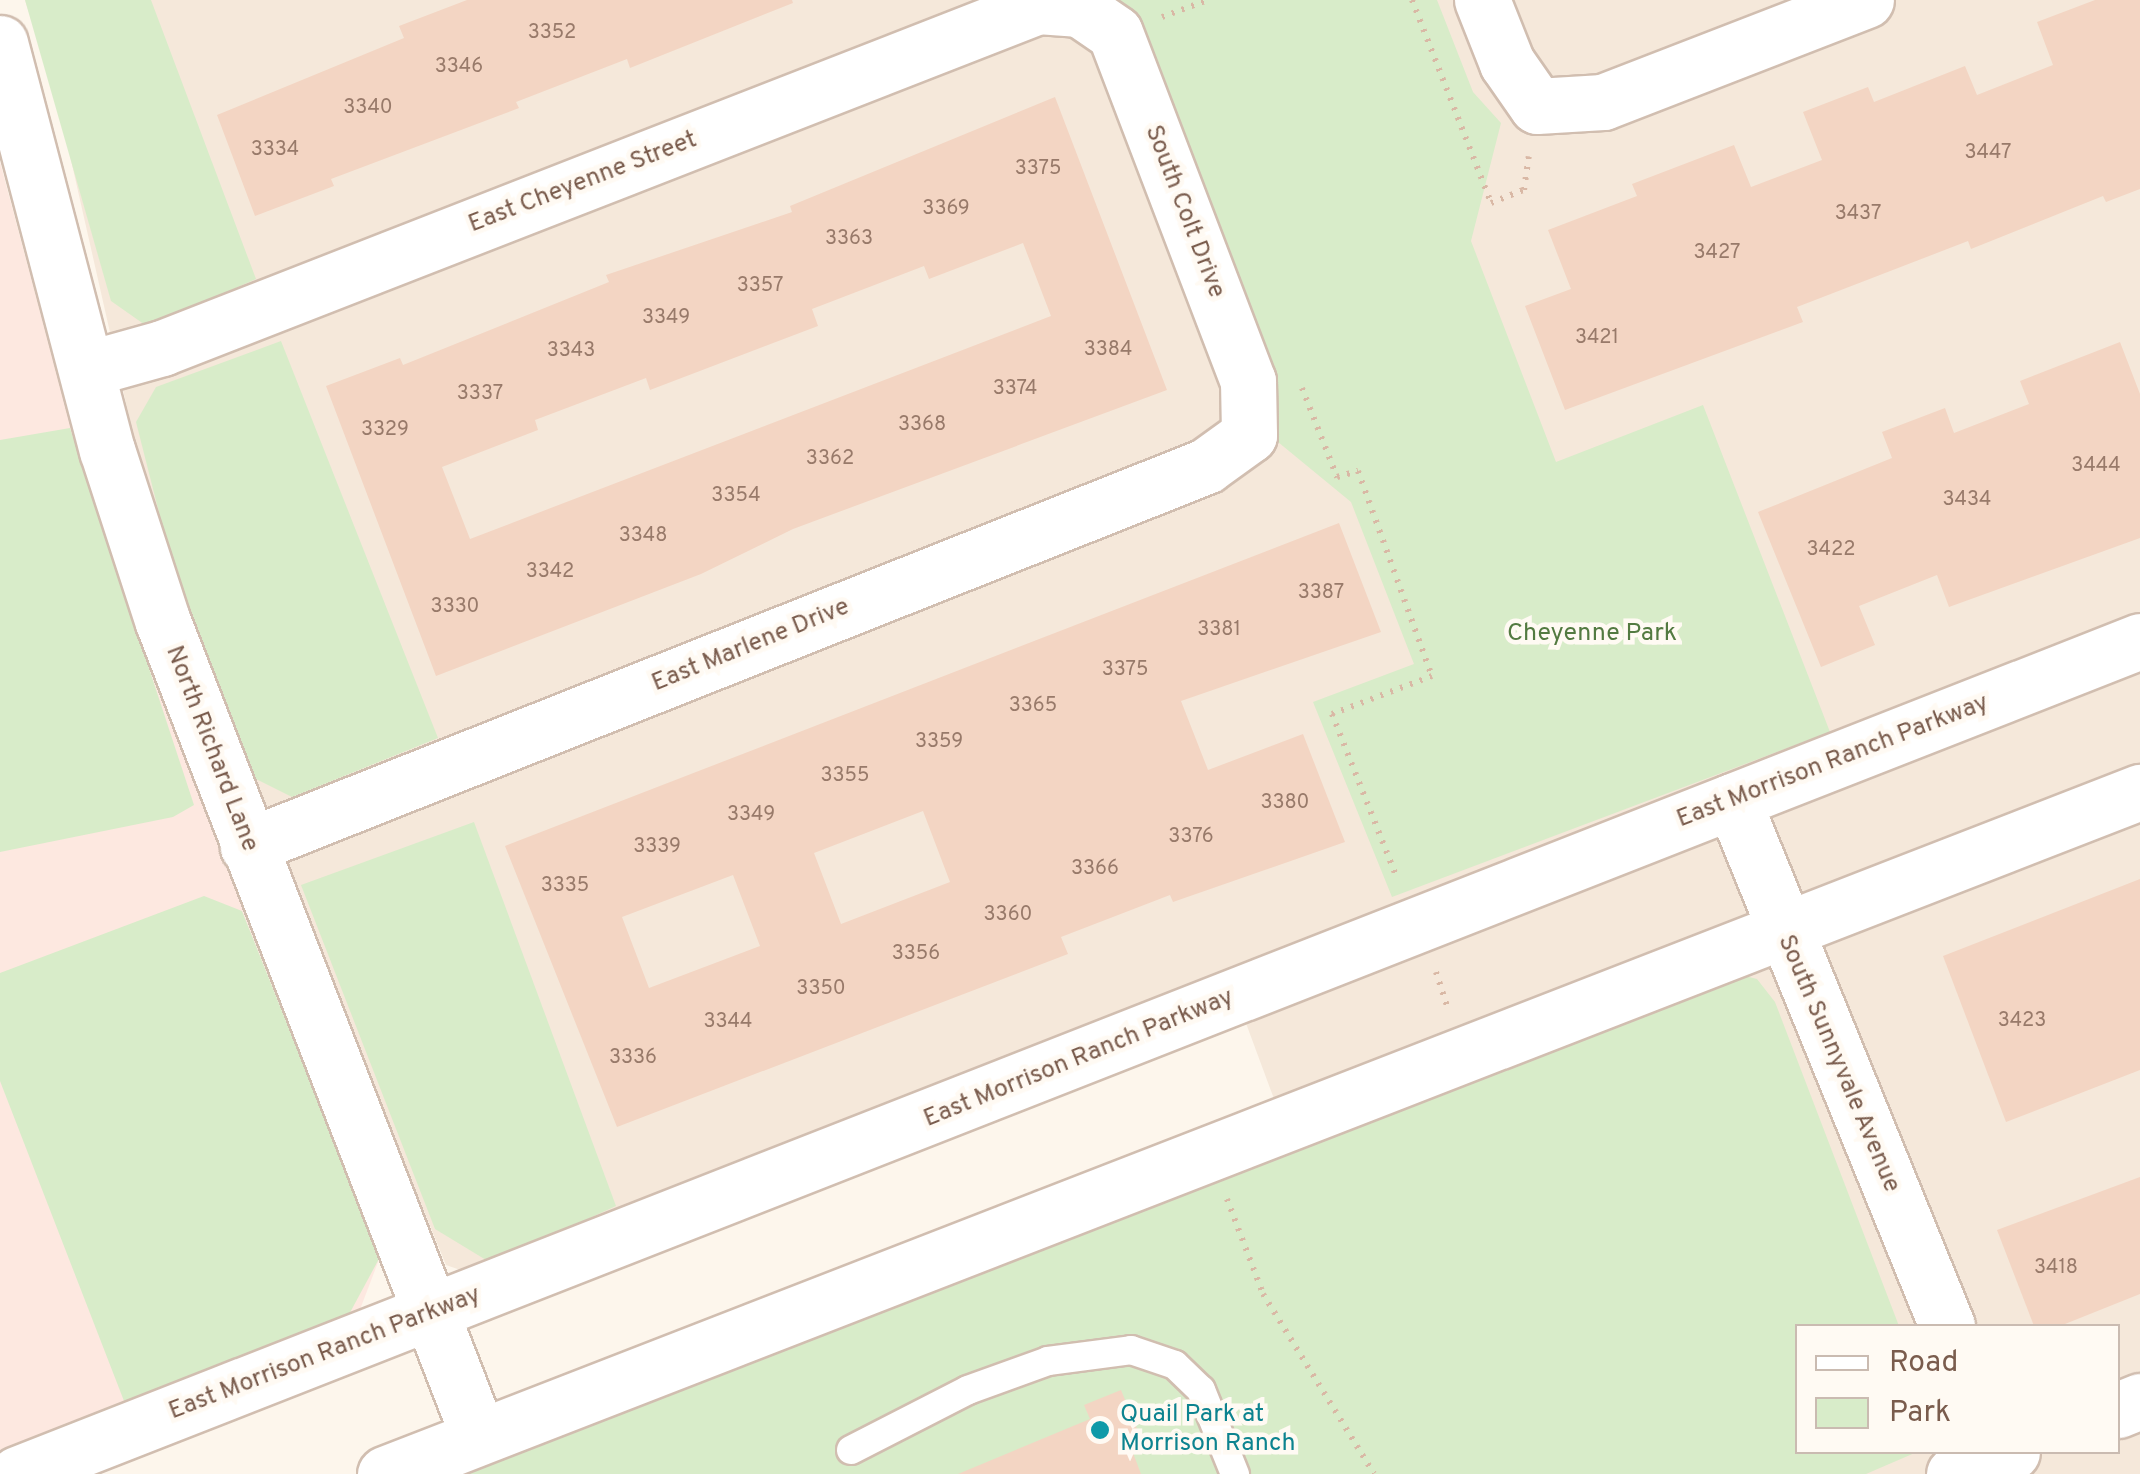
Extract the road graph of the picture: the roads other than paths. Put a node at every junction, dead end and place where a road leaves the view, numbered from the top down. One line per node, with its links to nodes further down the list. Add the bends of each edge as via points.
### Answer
1 (1482, 0): 2 (street, via 1507,63 1537,106 1603,102)
2 (1866, 0)
3 (1080, 9): 5 (street, East Cheyenne Street, via 1038,6 162,348); 6 (street, South Colt Drive, via 1116,33 1248,381)
4 (0, 43): 5 (street, North Richard Lane)
5 (87, 370): 10 (street, North Richard Lane, via 163,622)
6 (1249, 435): 10 (street, East Marlene Drive, via 1188,474)
7 (2140, 641): 9 (street, East Morrison Ranch Parkway)
8 (2140, 792): 11 (street)
9 (1732, 801): 11 (street, South Sunnyvale Avenue); 12 (street, East Morrison Ranch Parkway)
10 (248, 846): 12 (street, North Richard Lane)
11 (1780, 928): 13 (street, South Sunnyvale Avenue); 14 (street)
12 (431, 1312): 14 (street, North Richard Lane); 16 (street, East Morrison Ranch Parkway)
13 (1945, 1324)
14 (479, 1437): 17 (street)
15 (851, 1450): 18 (lane, via 968,1390 1048,1362 1130,1350 1166,1360 1202,1390)
16 (17, 1474)
17 (385, 1474)
18 (1235, 1474)

